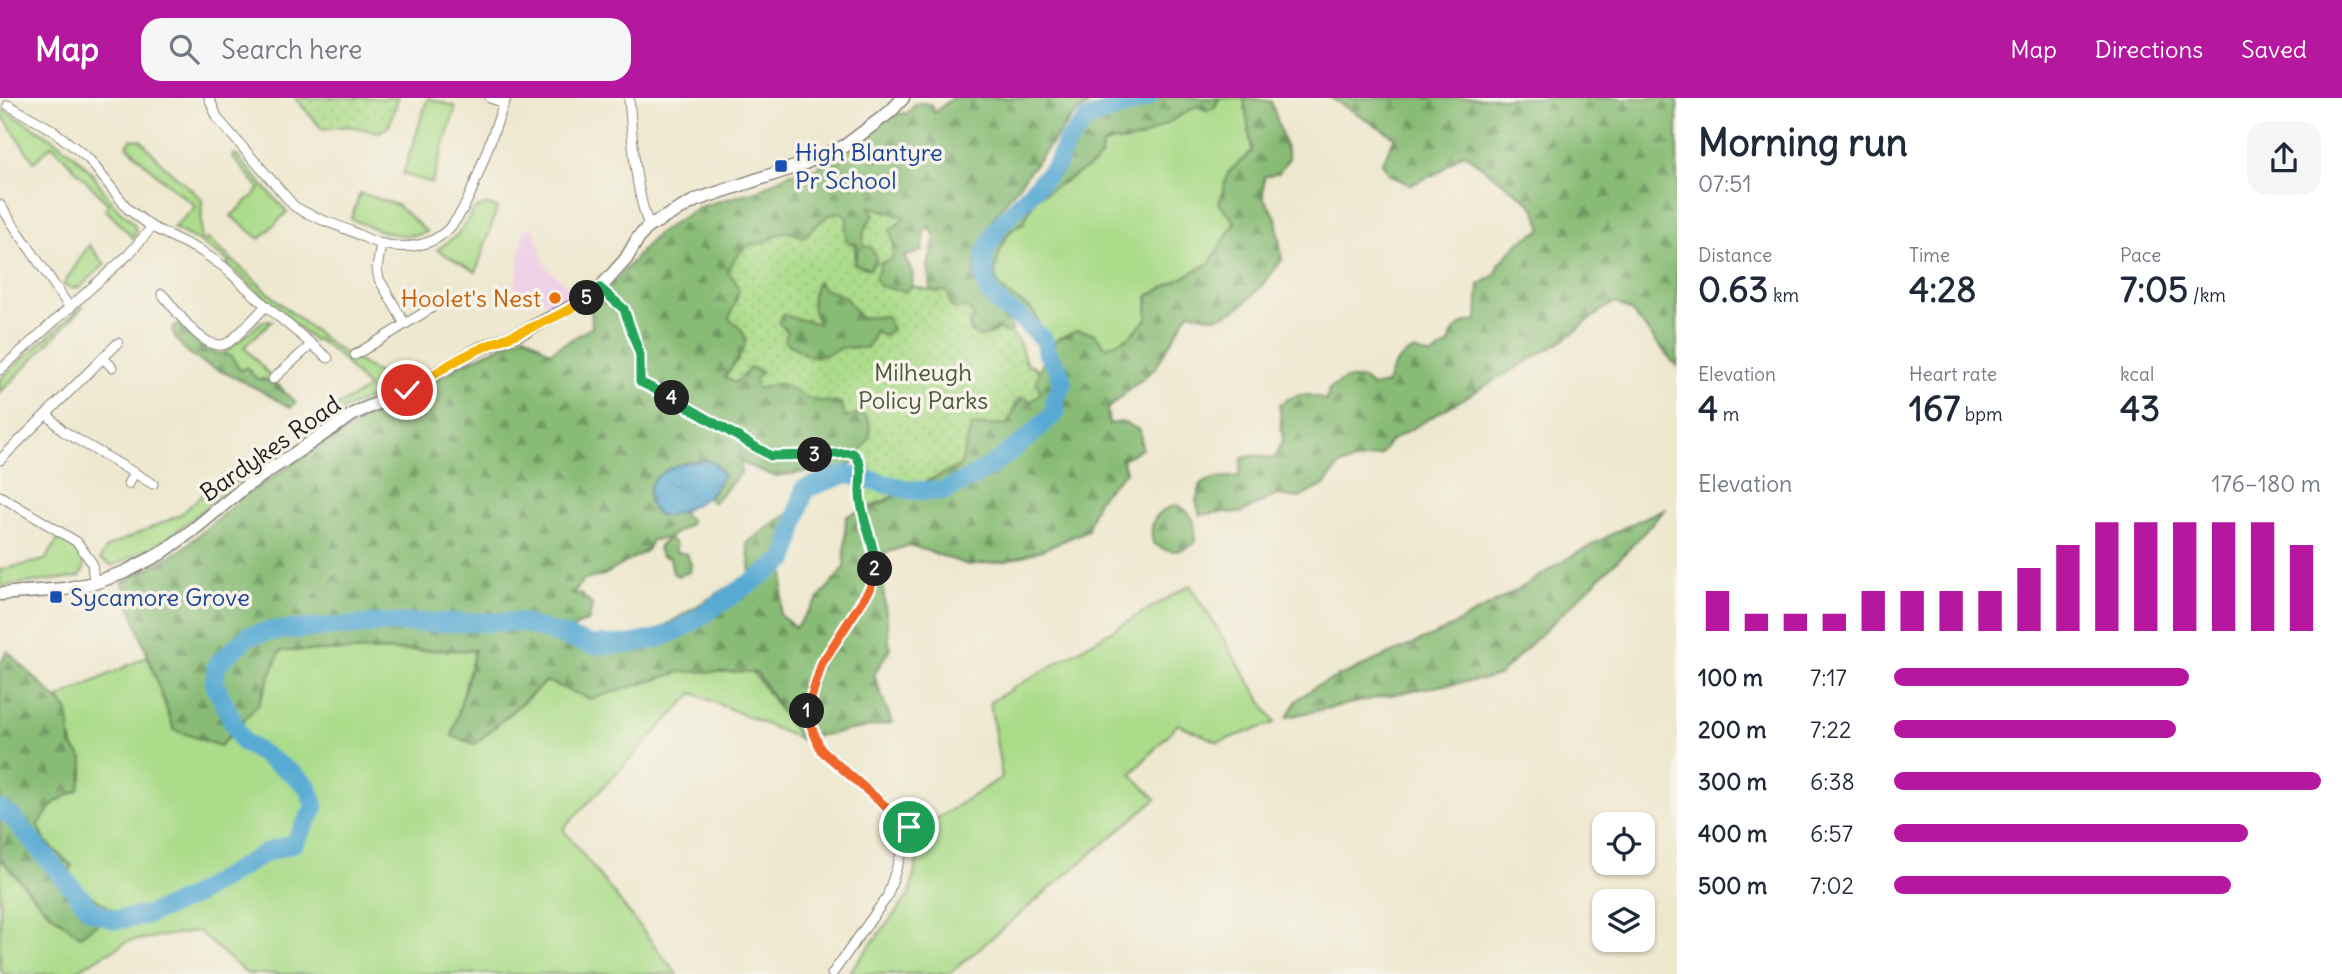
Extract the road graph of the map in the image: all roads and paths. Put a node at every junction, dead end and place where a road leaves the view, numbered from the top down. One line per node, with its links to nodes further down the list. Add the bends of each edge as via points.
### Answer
1 (209, 98): 10 (street, via 218,119 294,206)
2 (490, 98): 5 (street)
3 (629, 98): 8 (street, via 638,187)
4 (903, 98): 8 (main road, via 845,146 696,200)
5 (505, 100): 10 (street, via 467,206 454,224 422,244)
6 (8, 105): 9 (street, via 51,129 88,158 128,209)
7 (0, 205): 15 (street)
8 (649, 226): 11 (main road, Bardykes Road)
9 (152, 227): 13 (street, via 213,259); 15 (street)
10 (381, 244): 16 (street, via 379,279)
11 (600, 288): 31 (main road, Bardykes Road, via 562,313 355,412 246,486 160,554); 33 (street, via 624,309 640,355 640,382 771,456 853,453 862,467 860,496 876,567 870,589 822,663 806,714 821,750 909,827 887,897)
12 (162, 294): 13 (street, via 204,341 215,346 228,343)
13 (266, 306): 18 (street)
14 (433, 307): 16 (street)
15 (70, 308): 23 (street)
16 (405, 324): 19 (street)
17 (118, 343): 20 (street)
18 (311, 345): 21 (street); 24 (street)
19 (355, 355)
20 (103, 358): 22 (street); 25 (street)
21 (328, 358)
22 (112, 367)
23 (0, 370)
24 (274, 379)
25 (47, 414): 26 (street); 27 (street, via 63,431)
26 (0, 460)
27 (134, 473): 28 (street); 29 (street)
28 (128, 484)
29 (153, 484)
30 (0, 496): 31 (street, via 77,542 92,563)
31 (94, 583): 32 (main road, Bardykes Road)
32 (0, 594)
33 (832, 974)

